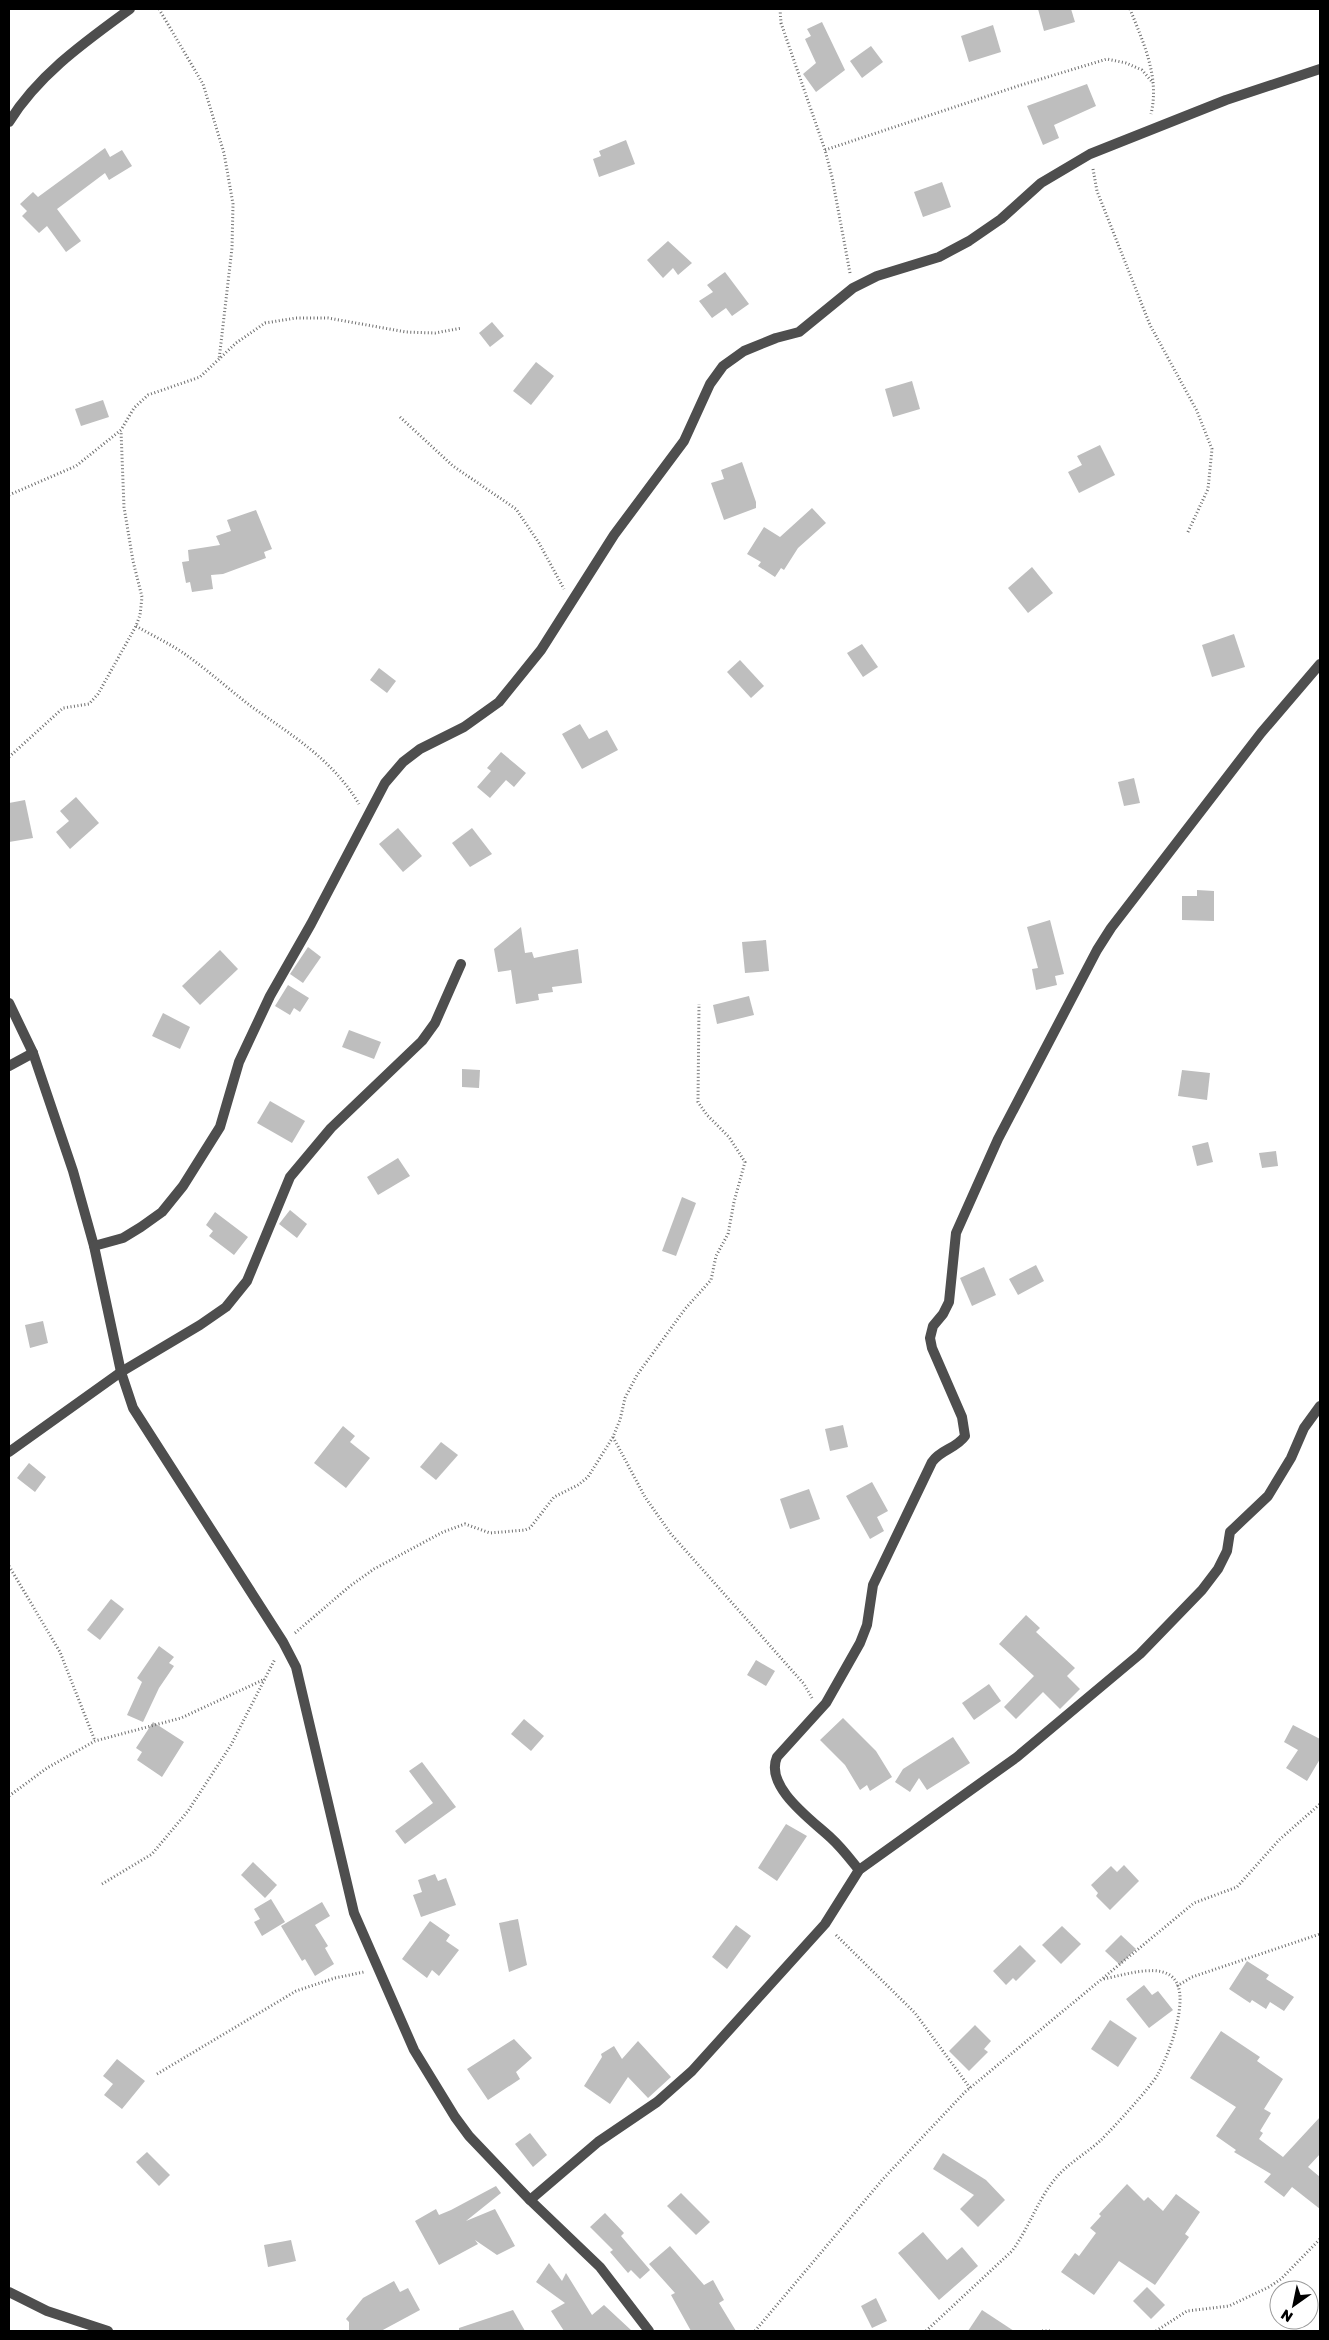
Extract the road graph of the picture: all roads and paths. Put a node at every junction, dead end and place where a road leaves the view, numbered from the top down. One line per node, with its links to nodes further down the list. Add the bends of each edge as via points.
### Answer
1 (130, 9): 7 (street, via 67,55 35,86)
2 (159, 9): 13 (path, via 203,84 224,154 234,204)
3 (780, 9): 9 (path, via 781,23)
4 (1130, 9): 6 (path, via 1148,56)
5 (1320, 69): 8 (street, via 1226,100)
6 (1153, 83): 8 (path, via 1152,111); 9 (path, via 1142,70 1126,62 1107,59)
7 (9, 122)
8 (1146, 132): 10 (street)
9 (825, 150): 11 (path)
10 (1090, 154): 11 (street, via 1041,183 1002,219 969,241 939,257 876,276); 17 (path, via 1098,190 1150,325 1197,411 1212,449 1208,489)
11 (853, 288): 18 (street, via 799,332 744,351 723,366 710,384 684,441 614,535)
12 (462, 328): 13 (path, via 435,334 328,318 296,318 265,323 236,343)
13 (218, 361): 15 (path, via 200,377 148,394 134,408)
14 (400, 417): 18 (path, via 453,466 516,510 539,543)
15 (121, 430): 16 (path, via 76,466); 19 (path, via 124,507 142,597)
16 (9, 495)
17 (1187, 534)
18 (571, 602): 22 (street, via 541,650 500,702 403,762 385,783)
19 (136, 626): 21 (path, via 98,694 89,704 63,708); 22 (path, via 188,656 302,741 348,786)
20 (1320, 664): 36 (street, via 1260,733 1111,928 998,1139 956,1233 949,1302 931,1331 932,1348 962,1417 965,1436 956,1447 936,1456 925,1473 873,1585 867,1625 860,1643)
21 (9, 757)
22 (366, 818): 28 (street, via 270,996 239,1062 220,1127 183,1186 162,1212 141,1227 122,1238)
23 (461, 964): 29 (street, via 435,1023 422,1042 330,1128 290,1178 247,1282 226,1307)
24 (9, 1003): 26 (street)
25 (698, 1004): 31 (path, via 698,1102 739,1150 745,1169 728,1234 716,1256 711,1280 685,1309 637,1375 625,1398)
26 (33, 1053): 27 (street); 28 (street, via 74,1171)
27 (9, 1066)
28 (94, 1246): 29 (street)
29 (121, 1372): 32 (street); 34 (street, via 133,1408)
30 (1320, 1406): 40 (street, via 1304,1428 1291,1458 1268,1496 1230,1532 1227,1551 1218,1569 1140,1654 1018,1756)
31 (612, 1437): 34 (path, via 588,1477 554,1497 530,1528 490,1534 465,1524 443,1532 374,1568); 36 (path, via 645,1497 671,1534 804,1684 812,1695)
32 (9, 1452)
33 (9, 1566): 37 (path, via 60,1652)
34 (283, 1642): 35 (path); 44 (street, via 296,1667 354,1913)
35 (266, 1678): 37 (path, via 181,1718); 41 (path, via 231,1745 188,1811 152,1854)
36 (817, 1713): 40 (street, via 777,1757 775,1773 797,1809 832,1839)
37 (95, 1741): 38 (path, via 48,1768)
38 (9, 1796)
39 (1320, 1804): 45 (path, via 1279,1840 1237,1887 1194,1903)
40 (860, 1870): 42 (street)
41 (102, 1884)
42 (824, 1924): 48 (path, via 915,2013); 49 (street, via 679,2084 615,2128)
43 (1320, 1934): 46 (path, via 1192,1977)
44 (379, 1969): 47 (path, via 335,1978 296,1991); 49 (street, via 414,2050 455,2117)
45 (1102, 1979): 46 (path, via 1157,1970 1166,1971); 48 (path)
46 (1177, 1986): 55 (path, via 1180,2014 1153,2081 1102,2139 1056,2177 1012,2250)
47 (157, 2074)
48 (970, 2088): 54 (path, via 883,2179)
49 (530, 2200): 53 (street, via 600,2267)
50 (1320, 2239): 58 (path, via 1269,2287 1229,2306 1187,2312)
51 (9, 2292): 52 (street, via 47,2311)
52 (108, 2331)
53 (649, 2331)
54 (755, 2331)
55 (926, 2331)
56 (1042, 2331): 57 (path)
57 (1052, 2331)
58 (1156, 2331)

